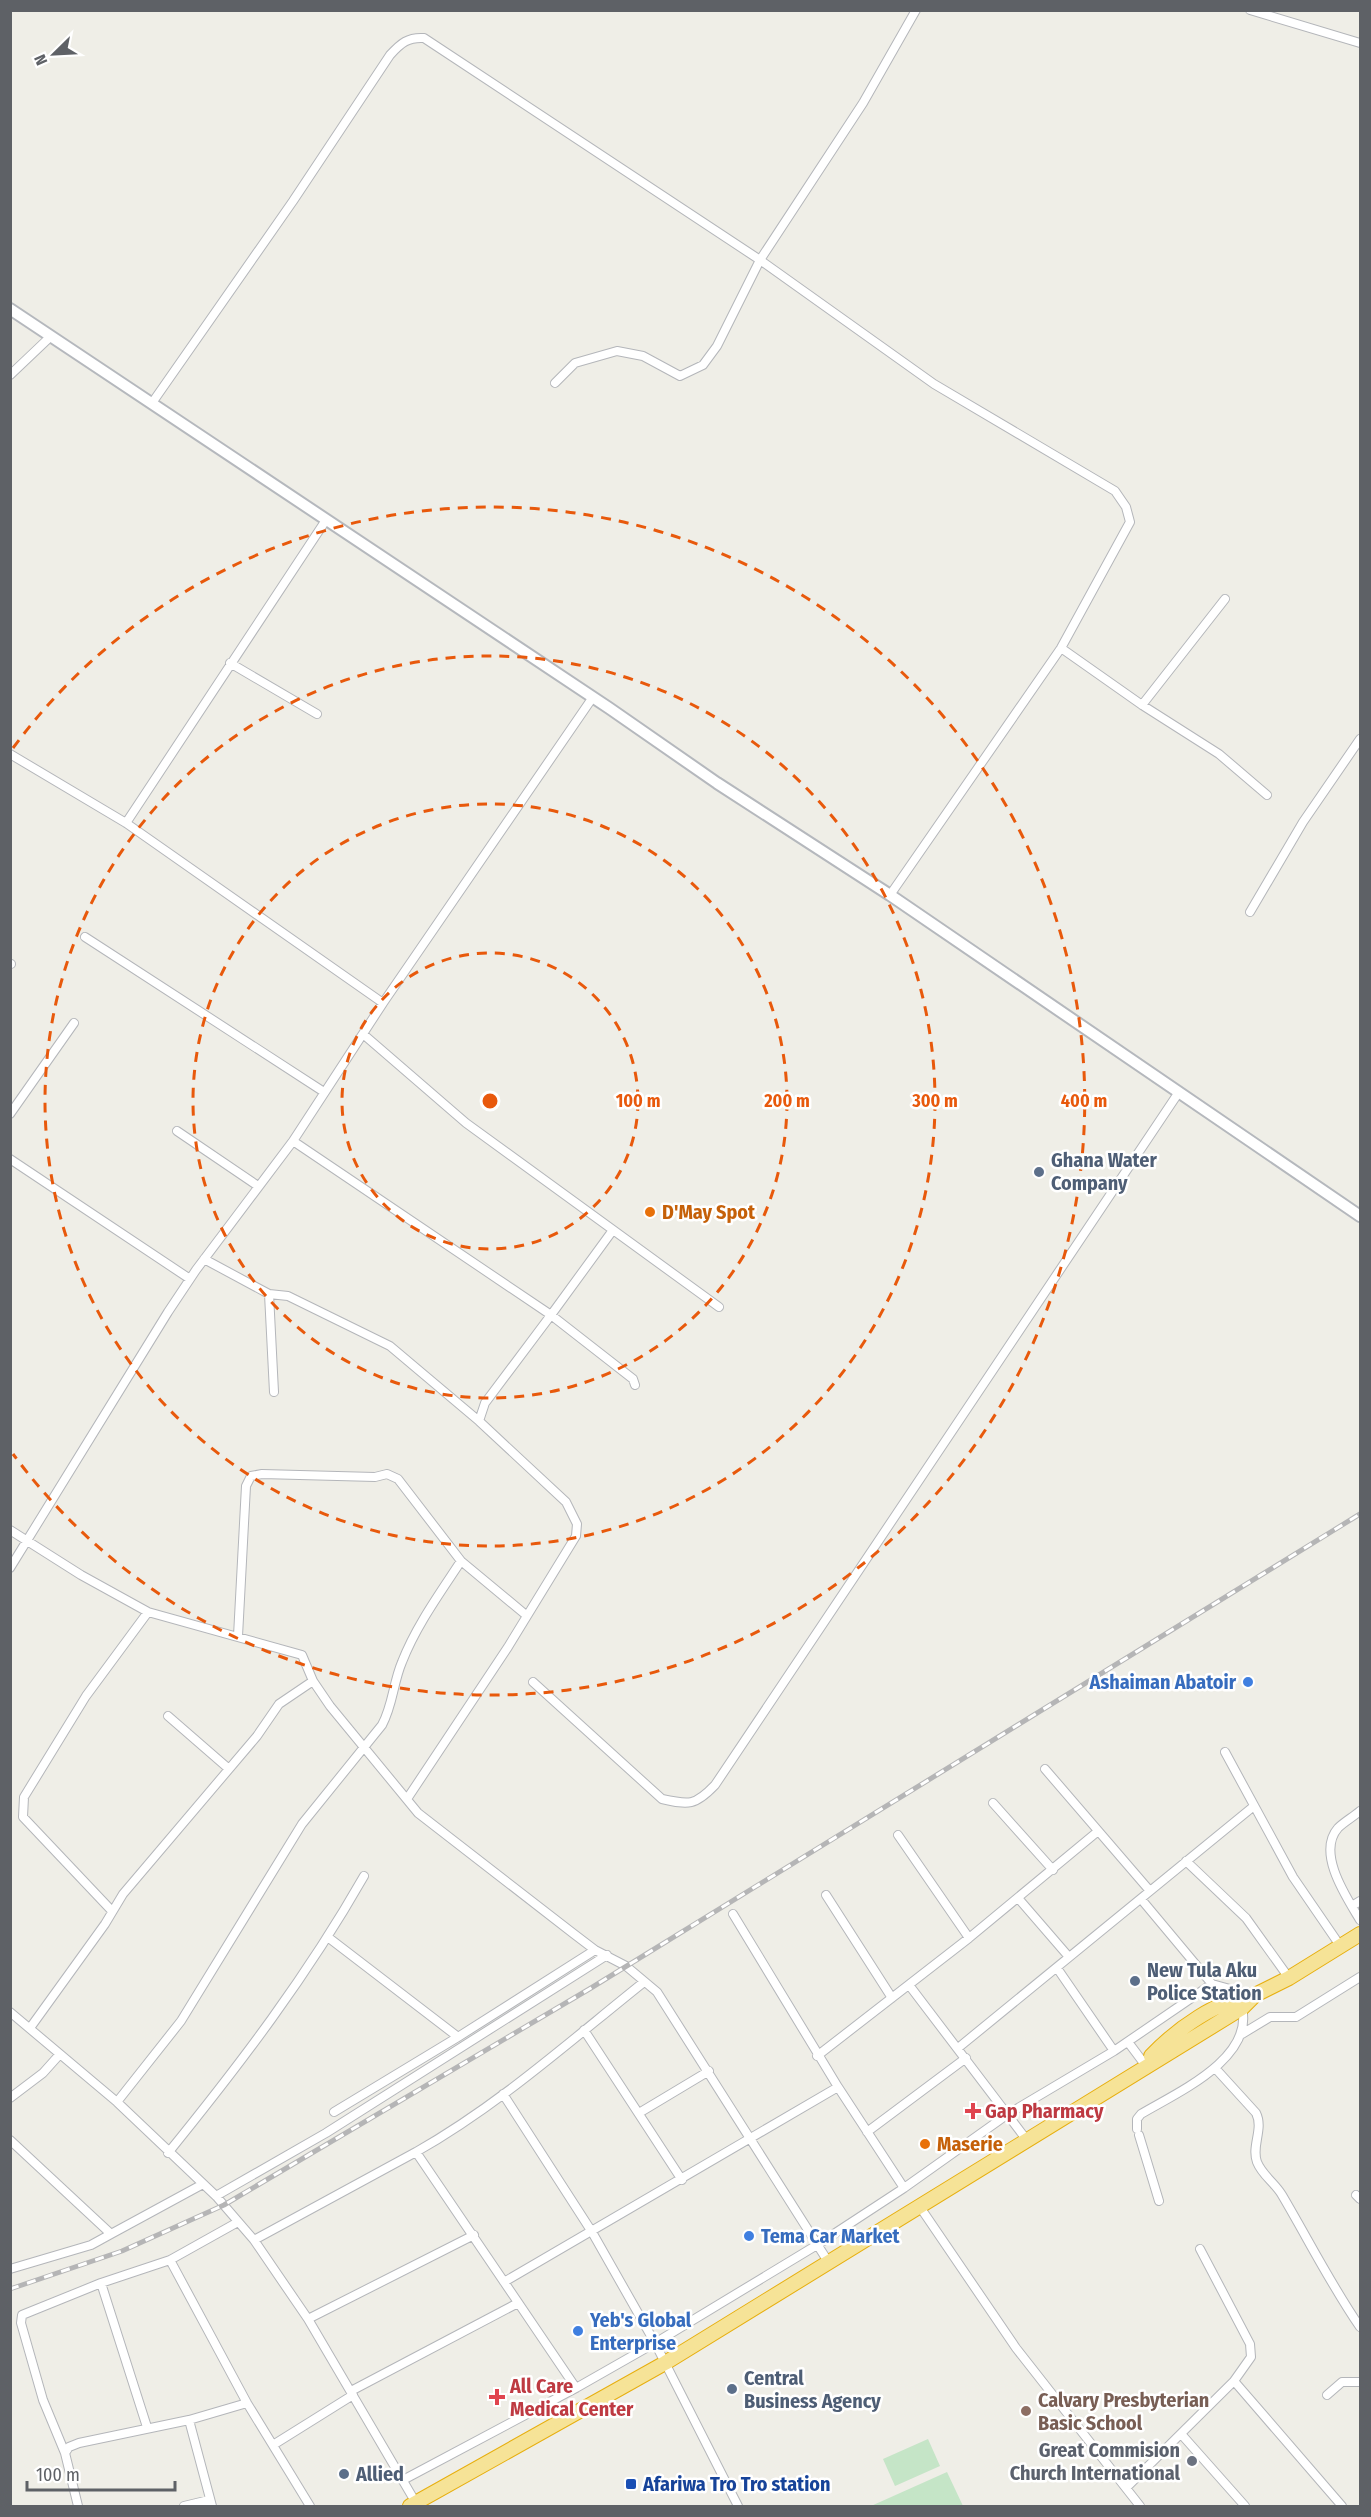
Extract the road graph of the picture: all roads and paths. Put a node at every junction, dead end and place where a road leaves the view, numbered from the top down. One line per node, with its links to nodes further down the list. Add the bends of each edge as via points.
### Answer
1 (916, 10): 4 (street, via 863,103)
2 (1250, 10): 3 (street)
3 (1360, 43)
4 (760, 260): 8 (street, via 750,286 703,364 680,376 644,356 617,351 575,363); 9 (street, via 424,38 412,37 390,55); 12 (street, via 934,384 1115,491 1130,522)
5 (10, 309): 6 (street)
6 (50, 337): 7 (street); 9 (street)
7 (10, 375)
8 (555, 383)
9 (152, 403): 10 (street)
10 (326, 520): 13 (street); 14 (street)
11 (1225, 599): 15 (street)
12 (1061, 648): 15 (street); 21 (street)
13 (230, 663): 16 (street); 20 (street)
14 (593, 697): 21 (street); 24 (street)
15 (1142, 705): 19 (street, via 1219,754)
16 (317, 714)
17 (1360, 740): 22 (street, via 1303,822)
18 (10, 754): 20 (street)
19 (1267, 795)
20 (126, 823): 24 (street)
21 (890, 895): 28 (street)
22 (1250, 912)
23 (85, 937): 27 (street)
24 (383, 1003): 26 (street)
25 (74, 1023): 29 (street)
26 (363, 1034): 27 (street); 35 (street, via 466,1123)
27 (324, 1092): 31 (street)
28 (1179, 1092): 34 (street); 52 (street, via 722,1775 702,1798 687,1805 662,1799)
29 (10, 1114)
30 (177, 1131): 33 (street)
31 (293, 1141): 33 (street); 40 (street)
32 (10, 1159): 37 (street)
33 (258, 1186): 36 (street)
34 (1360, 1216)
35 (614, 1230): 39 (street); 40 (street)
36 (204, 1259): 37 (street); 38 (street)
37 (190, 1279): 45 (street)
38 (269, 1294): 42 (street); 43 (street, via 288,1296 390,1346)
39 (719, 1307)
40 (551, 1315): 41 (street, via 633,1379); 43 (street, via 485,1403)
41 (635, 1385)
42 (274, 1392)
43 (479, 1420): 49 (street, via 566,1502 577,1524 576,1536)
44 (10, 1530): 45 (street)
45 (27, 1539): 47 (street); 48 (street)
46 (461, 1561): 49 (street); 50 (street, via 398,1479 387,1474 251,1476 246,1486); 54 (street, via 402,1660 387,1715)
47 (10, 1568)
48 (148, 1612): 50 (street); 73 (street, via 86,1696 21,1806 23,1817)
49 (526, 1615): 58 (street)
50 (238, 1636): 51 (street, via 302,1655)
51 (313, 1681): 54 (street); 56 (street, via 279,1704)
52 (533, 1682)
53 (168, 1716): 56 (street)
54 (363, 1748): 58 (street); 109 (street, via 302,1824 181,2021)
55 (1225, 1752): 60 (street)
56 (229, 1769): 73 (street)
57 (1045, 1769): 62 (street)
58 (406, 1799): 80 (street, via 430,1824)
59 (993, 1803): 65 (street)
60 (1254, 1806): 64 (street); 79 (street, via 1297,1884)
61 (1360, 1811): 72 (street, via 1339,1827 1331,1849 1337,1879)
62 (1097, 1832): 65 (street); 67 (street)
63 (898, 1835): 78 (street)
64 (1186, 1862): 67 (street); 85 (street, via 1246,1918)
65 (1053, 1870): 69 (street)
66 (364, 1876): 77 (street)
67 (1150, 1891): 70 (street)
68 (826, 1895): 90 (street)
69 (1018, 1898): 78 (street); 82 (street)
70 (1141, 1899): 82 (street); 87 (street)
71 (1360, 1901): 72 (street)
72 (1352, 1906): 75 (street)
73 (112, 1911): 93 (street)
74 (733, 1914): 101 (street)
75 (1360, 1920)
76 (1360, 1934): 79 (highway)
77 (329, 1938): 96 (street); 117 (street, via 251,2051)
78 (969, 1938): 88 (street)
79 (1341, 1947): 85 (highway)
80 (595, 1950): 81 (street); 96 (street)
81 (608, 1955): 86 (street); 122 (street, via 326,2133)
82 (1069, 1957): 83 (street)
83 (1057, 1968): 98 (street); 99 (street)
84 (1360, 1977): 95 (street, via 1296,2017 1270,2017)
85 (1289, 1978): 89 (highway)
86 (644, 1982): 94 (street); 105 (street, via 663,2000)
87 (1212, 1984): 89 (street); 97 (street)
88 (909, 1985): 90 (street); 98 (street)
89 (1255, 1995): 91 (highway); 103 (highway, via 1233,1999 1211,2011 1157,2050)
90 (892, 1998): 101 (street)
91 (1242, 2008): 95 (street); 103 (highway)
92 (10, 2012): 93 (street)
93 (30, 2028): 100 (street)
94 (584, 2030): 107 (street); 111 (street)
95 (1242, 2034): 104 (street)
96 (458, 2037): 110 (street)
97 (1128, 2042): 99 (street); 103 (street)
98 (958, 2048): 102 (street)
99 (1114, 2051): 112 (street)
100 (60, 2054): 108 (street, via 43,2073); 109 (street)
101 (817, 2056): 106 (street)
102 (966, 2058): 112 (street); 113 (street)
103 (1146, 2066): 115 (highway)
104 (1215, 2068): 123 (street, via 1137,2119); 139 (street, via 1256,2113 1257,2164 1281,2192)
105 (709, 2071): 111 (street); 114 (street)
106 (838, 2087): 113 (street); 114 (street)
107 (503, 2094): 118 (street, via 461,2126); 126 (street)
108 (10, 2098)
109 (117, 2102): 117 (street)
110 (334, 2112)
111 (639, 2113): 119 (street)
112 (1008, 2114): 115 (street); 121 (street)
113 (867, 2132): 121 (street)
114 (752, 2139): 119 (street); 130 (street)
115 (1026, 2139): 124 (highway)
116 (10, 2140): 127 (street)
117 (168, 2152): 120 (street)
118 (416, 2152): 128 (street); 129 (street)
119 (682, 2180): 126 (street)
120 (203, 2184): 122 (street); 127 (street)
121 (904, 2188): 130 (street)
122 (216, 2196): 125 (street)
123 (1159, 2201)
124 (920, 2206): 133 (highway); 154 (street, via 1016,2348)
125 (238, 2222): 129 (street); 132 (street)
126 (592, 2232): 135 (street); 140 (street)
127 (111, 2234): 134 (street, via 91,2245)
128 (474, 2235): 135 (street); 138 (street)
129 (254, 2240): 138 (street)
130 (818, 2245): 133 (street); 140 (street)
131 (1200, 2249): 142 (street, via 1250,2344 1251,2357)
132 (170, 2260): 136 (street); 147 (street)
133 (829, 2263): 141 (highway)
134 (11, 2269)
135 (504, 2282): 137 (street)
136 (101, 2283): 149 (street); 152 (street, via 22,2315 43,2400)
137 (518, 2303): 144 (street); 145 (street)
138 (308, 2319): 145 (street)
139 (1360, 2327)
140 (655, 2343): 141 (street); 144 (street)
141 (665, 2363): 156 (highway); 160 (street)
142 (1234, 2381): 150 (street); 163 (street)
143 (1360, 2382): 146 (street, via 1342,2382)
144 (576, 2388): 153 (street)
145 (352, 2393): 151 (street); 153 (street)
146 (1327, 2395)
147 (247, 2403): 148 (street); 151 (street)
148 (189, 2420): 149 (street); 155 (street)
149 (147, 2427): 152 (street, via 79,2443)
150 (1182, 2435): 154 (street); 162 (street)
151 (273, 2445): 159 (street)
152 (65, 2453): 157 (street)
153 (403, 2480): 156 (street)
154 (1126, 2488): 161 (street)
155 (210, 2503): 158 (street)
156 (413, 2505)
157 (78, 2506)
158 (184, 2506)
159 (310, 2506)
160 (738, 2506)
161 (1140, 2506)
162 (1245, 2506)
163 (1342, 2506)

